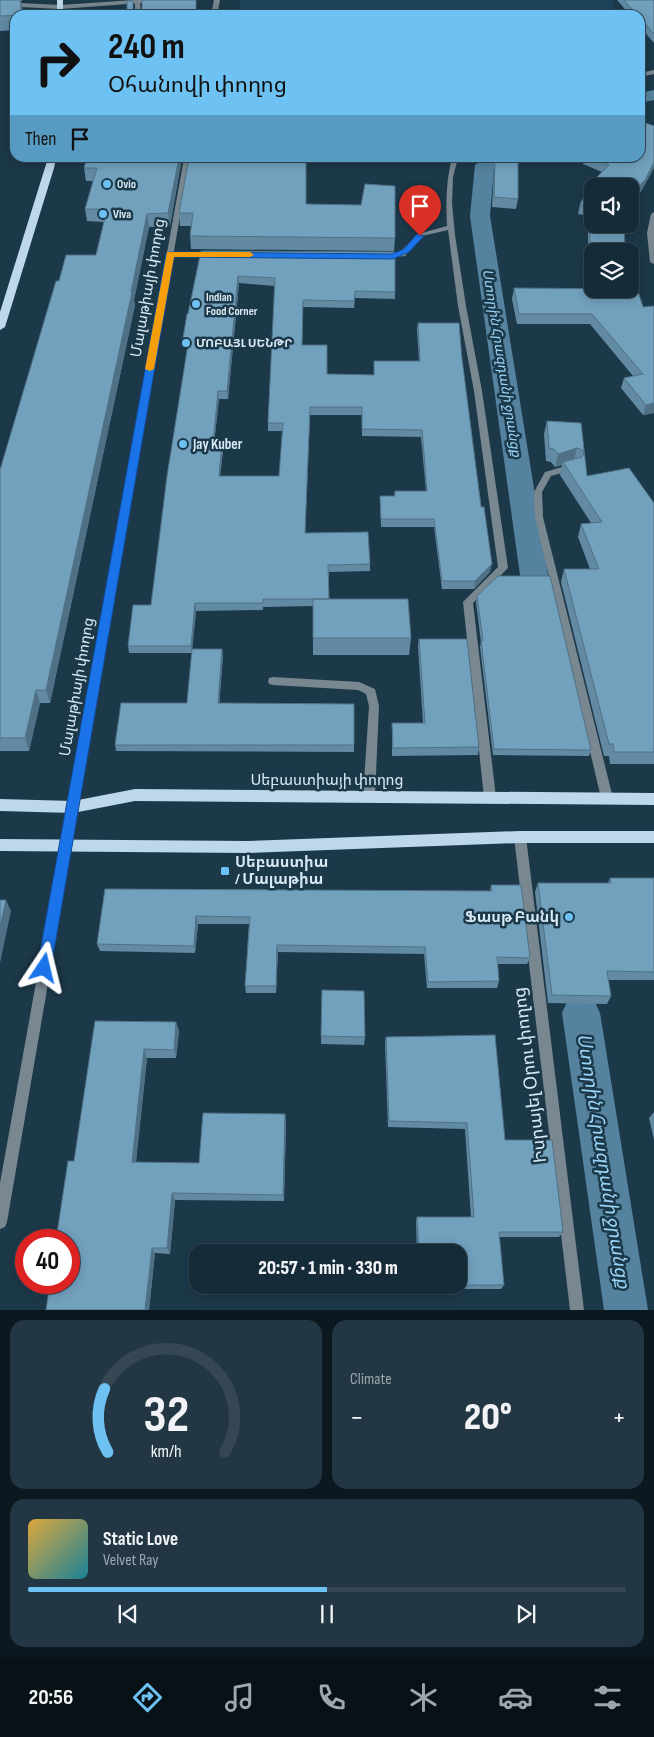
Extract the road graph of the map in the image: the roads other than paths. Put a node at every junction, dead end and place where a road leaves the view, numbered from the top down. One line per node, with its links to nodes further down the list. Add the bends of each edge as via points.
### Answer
1 (153, 0): 2 (street)
2 (137, 1): 4 (street); 5 (street)
3 (0, 4): 4 (street)
4 (60, 4)
5 (138, 10)
6 (51, 162): 15 (main road)
7 (186, 162): 11 (street, Մալաթիայի փողոց)
8 (453, 162): 10 (street)
9 (654, 214): 14 (street, via 650,233)
10 (450, 227): 13 (street, via 420,236 402,254); 19 (street, via 503,568 468,602)
11 (170, 254): 12 (street); 23 (street, Մալաթիայի փողոց)
12 (219, 255)
13 (374, 256)
14 (654, 262)
15 (0, 327)
16 (575, 466): 20 (street, via 548,474 538,492 539,517)
17 (273, 681): 18 (street, via 359,686 371,692 374,706)
18 (369, 797): 19 (main road, Սեբաստիայի փողոց); 23 (main road, Սեբաստիայի փողոց, via 135,795)
19 (490, 797): 20 (main road, Սեբաստիայի փողոց)
20 (607, 798): 21 (main road, Սեբաստիայի փողոց)
21 (654, 799)
22 (0, 805): 23 (main road, Սեբաստիայի փողոց)
23 (73, 807): 27 (street, Մալաթիայի փողոց)
24 (520, 837): 25 (main road); 27 (main road, via 248,847); 29 (street, Իսրայել Օրու փողոց)
25 (654, 837)
26 (0, 845): 27 (main road)
27 (65, 846): 28 (street, Մալաթիայի փողոց)
28 (0, 1222)
29 (577, 1310)

